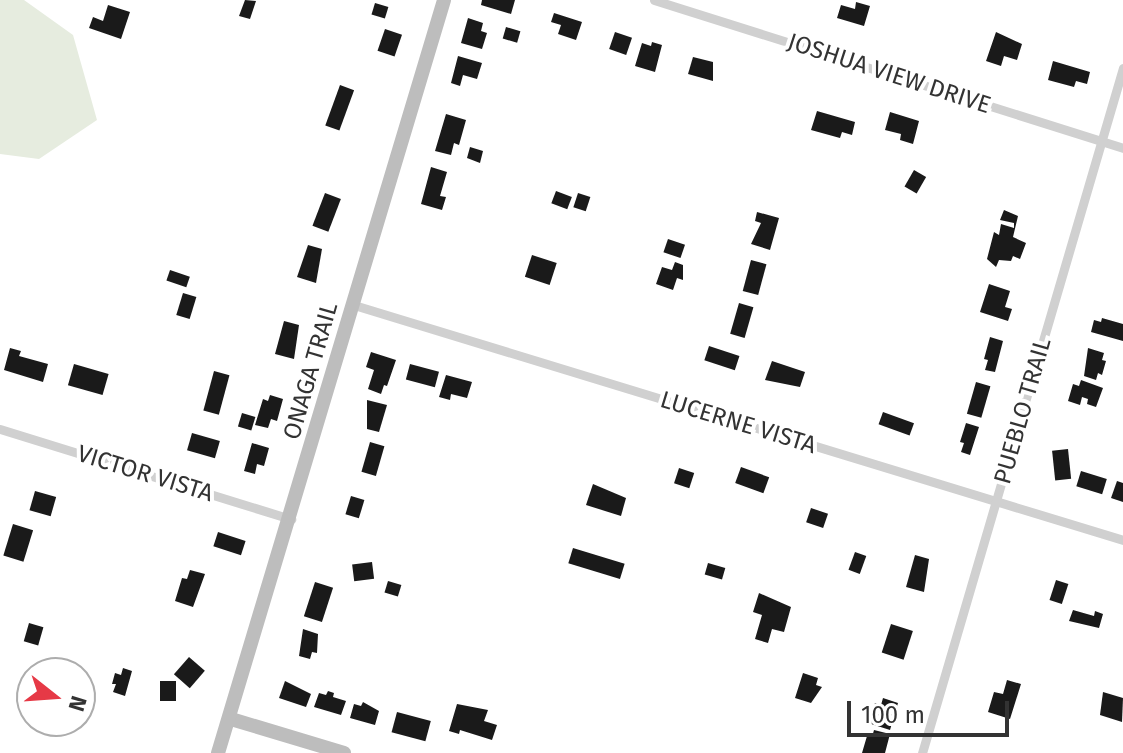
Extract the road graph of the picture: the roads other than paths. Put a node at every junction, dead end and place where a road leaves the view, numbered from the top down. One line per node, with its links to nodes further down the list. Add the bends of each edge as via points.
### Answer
1 (444, 0): 6 (street, ONAGA TRAIL)
2 (654, 0): 4 (street, JOSHUA VIEW DRIVE)
3 (1123, 68): 4 (street, PUEBLO TRAIL)
4 (1101, 142): 5 (street, JOSHUA VIEW DRIVE); 8 (street, PUEBLO TRAIL)
5 (1123, 148)
6 (354, 305): 8 (street, LUCERNE VISTA); 9 (street, ONAGA TRAIL)
7 (0, 429): 9 (street, VICTOR VISTA)
8 (997, 502): 10 (street, LUCERNE VISTA); 14 (street, PUEBLO TRAIL)
9 (291, 519): 11 (street, ONAGA TRAIL)
10 (1123, 540)
11 (231, 719): 12 (street, ONAGA TRAIL); 13 (street)
12 (218, 753)
13 (344, 753)
14 (922, 753)

